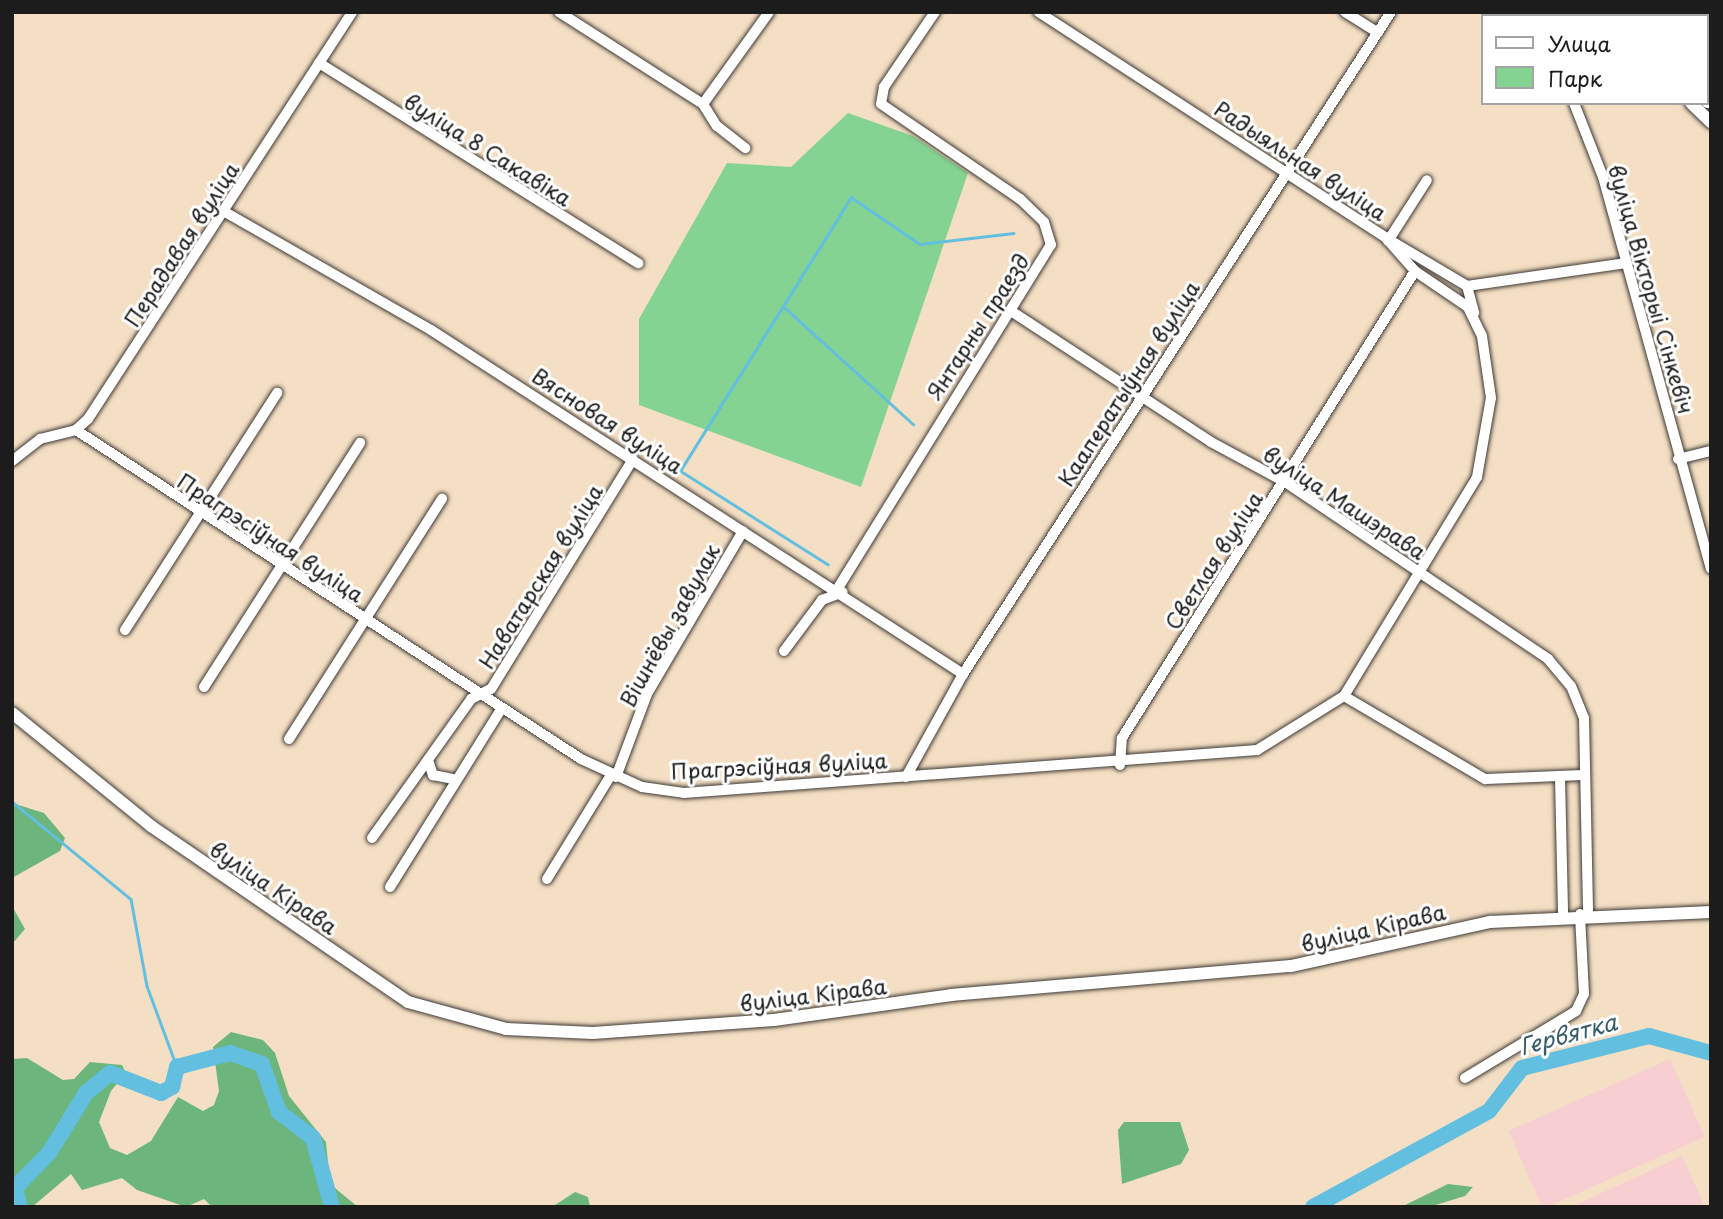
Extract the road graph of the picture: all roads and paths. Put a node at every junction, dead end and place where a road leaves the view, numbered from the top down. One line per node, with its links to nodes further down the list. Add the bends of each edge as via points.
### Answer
1 (352, 12): 9 (street, Перадавая вуліца)
2 (559, 12): 10 (street)
3 (769, 12): 10 (street)
4 (935, 12): 26 (street, Янтарны праезд, via 880,101 1011,192 1049,231 1051,245)
5 (1039, 12): 17 (street, Радыяльная вуліца)
6 (1345, 12): 8 (street)
7 (1391, 12): 8 (street, Кааператыўная вуліца)
8 (1378, 33): 17 (street, Кааператыўная вуліца)
9 (319, 62): 19 (street, Перадавая вуліца); 21 (street, вуліца 8 Сакавіка)
10 (703, 104): 16 (street, via 717,126)
11 (1575, 105): 22 (street, вуліца Вікторыі Сінкевіч)
12 (1700, 105): 15 (street)
13 (1701, 105): 14 (street)
14 (1711, 122)
15 (1711, 132)
16 (745, 148)
17 (1287, 170): 20 (street, Радыяльная вуліца); 29 (street, Кааператыўная вуліца)
18 (1427, 180): 20 (street)
19 (225, 212): 30 (street, Перадавая вуліца); 33 (street, Вясновая вуліца, via 305,254)
20 (1389, 240): 23 (street); 24 (street, Радыяльная вуліца)
21 (638, 263)
22 (1626, 263): 25 (street); 34 (street, вуліца Вікторыі Сінкевіч)
23 (1437, 270): 24 (street); 25 (street)
24 (1417, 272): 27 (street, Радыяльная вуліца); 36 (street, Светлая вуліца)
25 (1467, 286): 27 (street)
26 (1011, 311): 29 (street, вуліца Машэрава); 43 (street, Янтарны праезд)
27 (1475, 316): 42 (street, via 1489,361 1487,449)
28 (277, 393): 38 (street)
29 (1141, 398): 36 (street, вуліца Машэрава); 47 (street, Кааператыўная вуліца)
30 (76, 430): 35 (street, via 40,439); 38 (street, Прагрэсіўная вуліца)
31 (360, 443): 40 (street)
32 (1711, 451): 34 (street)
33 (633, 459): 39 (street, Вясновая вуліца); 49 (street, Наватарская вуліца, via 543,611 491,690)
34 (1678, 459): 41 (street, вуліца Вікторыі Сінкевіч)
35 (12, 461)
36 (1285, 482): 42 (street, вуліца Машэрава); 55 (street, Светлая вуліца, via 1122,738)
37 (442, 499): 44 (street)
38 (200, 513): 40 (street, Прагрэсіўная вуліца); 45 (street)
39 (743, 531): 43 (street, Вясновая вуліца); 57 (street, Вішнёвы завулак, via 647,694)
40 (283, 568): 44 (street, Прагрэсіўная вуліца); 48 (street)
41 (1711, 568)
42 (1419, 572): 50 (street, Прагрэсіўная вуліца); 56 (street, вуліца Машэрава, via 1529,642 1564,677 1584,719)
43 (840, 590): 46 (street, via 822,600); 47 (street, Вясновая вуліца)
44 (365, 621): 49 (street, Прагрэсіўная вуліца); 53 (street)
45 (125, 630)
46 (784, 650)
47 (963, 674): 58 (street, Кааператыўная вуліца)
48 (204, 687)
49 (481, 694): 51 (street, Прагрэсіўная вуліца); 54 (street, Наватарская вуліца)
50 (1344, 696): 55 (street, Прагрэсіўная вуліца, via 1250,752); 59 (street, via 1466,772 1494,781)
51 (502, 708): 57 (street, Прагрэсіўная вуліца); 60 (street)
52 (12, 713): 66 (street, вуліца Кірава, via 151,826 408,1002 506,1029 684,1029 951,995 1291,966 1458,927)
53 (289, 739)
54 (429, 763): 60 (street, via 433,775); 61 (street, Наватарская вуліца)
55 (1120, 765): 58 (street, Прагрэсіўная вуліца)
56 (1584, 775): 59 (street); 65 (street, вуліца Машэрава)
57 (614, 776): 58 (street, Прагрэсіўная вуліца, via 684,793); 62 (street, Вішнёвы завулак)
58 (906, 777)
59 (1560, 778): 66 (street)
60 (453, 779): 63 (street)
61 (372, 838)
62 (547, 879)
63 (390, 887)
64 (1711, 912): 65 (street, вуліца Кірава)
65 (1584, 914): 66 (street, вуліца Кірава); 67 (street, вуліца Машэрава, via 1584,994 1576,1011)
66 (1563, 915)
67 (1465, 1078)

